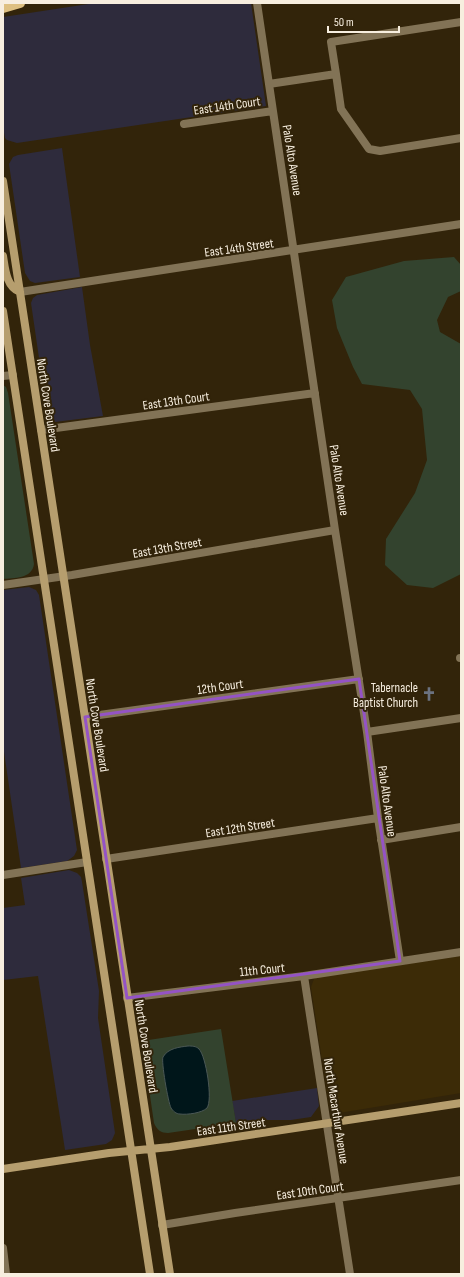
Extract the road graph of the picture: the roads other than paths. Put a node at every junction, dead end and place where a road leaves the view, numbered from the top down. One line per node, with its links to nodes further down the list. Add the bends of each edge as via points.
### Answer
1 (20, 3): 3 (main road)
2 (257, 3): 6 (street, Palo Alto Avenue)
3 (3, 8)
4 (461, 22): 5 (street, via 331,42)
5 (336, 74): 6 (street); 9 (street, via 341,109 369,149 380,151)
6 (269, 84): 7 (street, Palo Alto Avenue)
7 (273, 111): 8 (street, East 14th Court); 12 (street, Palo Alto Avenue)
8 (184, 124)
9 (461, 138)
10 (3, 180): 14 (main road, North Cove Boulevard)
11 (461, 224): 12 (street, East 14th Street)
12 (294, 251): 14 (street, East 14th Street); 18 (street, Palo Alto Avenue)
13 (3, 256): 14 (main road, via 10,284)
14 (20, 292): 19 (main road, North Cove Boulevard)
15 (3, 311): 16 (main road)
16 (13, 375): 17 (street); 22 (main road)
17 (3, 376)
18 (315, 394): 19 (street, East 13th Court); 20 (street, Palo Alto Avenue)
19 (41, 430): 21 (main road, North Cove Boulevard)
20 (335, 530): 21 (street, East 13th Street); 24 (street, Palo Alto Avenue)
21 (63, 577): 22 (street, East 13th Street); 25 (main road, North Cove Boulevard)
22 (44, 579): 23 (street, East 13th Street); 32 (main road)
23 (3, 585)
24 (358, 679): 25 (street, 12th Court); 27 (street, Palo Alto Avenue)
25 (85, 717): 31 (main road, North Cove Boulevard)
26 (461, 718): 27 (street)
27 (367, 732): 28 (street, Palo Alto Avenue)
28 (378, 818): 30 (street, Palo Alto Avenue); 31 (street, East 12th Street)
29 (461, 827): 30 (street)
30 (381, 840): 35 (street, Palo Alto Avenue)
31 (106, 859): 37 (main road, North Cove Boulevard)
32 (87, 862): 33 (street); 41 (main road)
33 (3, 875)
34 (461, 952): 35 (street, 11th Court)
35 (400, 961): 36 (street, 11th Court)
36 (304, 976): 37 (street, 11th Court); 39 (street, North Macarthur Avenue)
37 (127, 998): 40 (main road, North Cove Boulevard)
38 (461, 1103): 39 (main road, East 11th Street)
39 (327, 1124): 40 (main road, East 11th Street); 44 (street, North Macarthur Avenue)
40 (151, 1149): 41 (main road, East 11th Street); 45 (main road, North Cove Boulevard)
41 (131, 1150): 42 (main road, East 11th Street); 48 (main road)
42 (3, 1168)
43 (461, 1180): 44 (street, East 10th Court)
44 (338, 1198): 45 (street, East 10th Court); 50 (street, North Macarthur Avenue)
45 (162, 1225): 49 (main road, North Cove Boulevard)
46 (3, 1248): 47 (street)
47 (6, 1274)
48 (150, 1274)
49 (170, 1274)
50 (350, 1274)

